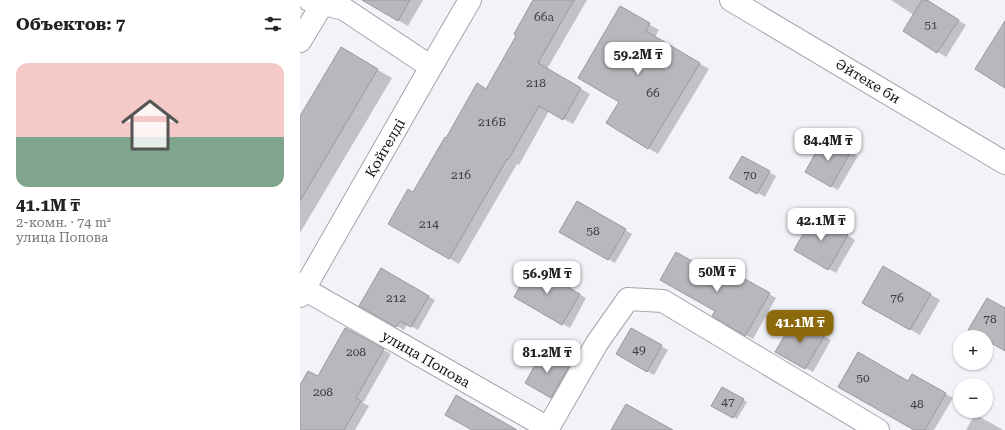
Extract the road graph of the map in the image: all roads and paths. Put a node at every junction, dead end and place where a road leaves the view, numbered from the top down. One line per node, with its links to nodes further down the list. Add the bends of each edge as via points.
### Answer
1 (470, 0): 6 (street, Қойгелді)
2 (731, 0): 7 (street, Әйтеке би)
3 (316, 2): 4 (street); 5 (street)
4 (346, 4): 6 (street)
5 (300, 41)
6 (431, 67): 8 (street, Қойгелді)
7 (1005, 163)
8 (302, 292): 9 (street, улица Попова)
9 (548, 429): 10 (street, улица Попова, via 596,343 628,299 663,301)
10 (878, 430)

